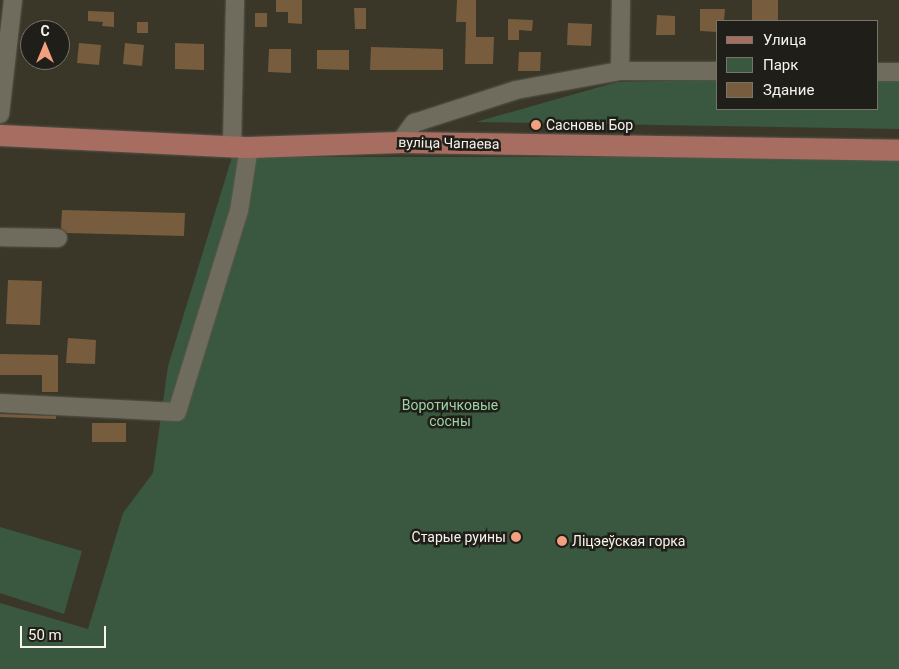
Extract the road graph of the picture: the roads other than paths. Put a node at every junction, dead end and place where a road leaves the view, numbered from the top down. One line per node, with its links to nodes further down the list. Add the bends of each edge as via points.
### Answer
1 (13, 0): 8 (street)
2 (235, 0): 11 (street)
3 (621, 0): 4 (street)
4 (620, 70): 5 (street); 10 (street, via 516,90 414,123)
5 (716, 71)
6 (879, 72): 7 (street)
7 (899, 72)
8 (0, 114)
9 (0, 136): 11 (main road, вуліца Чапаева)
10 (400, 142): 11 (main road, вуліца Чапаева); 12 (main road, вуліца Чапаева)
11 (240, 146): 15 (street, via 239,211 177,412)
12 (899, 150)
13 (0, 237): 14 (street)
14 (58, 238)
15 (0, 403)

